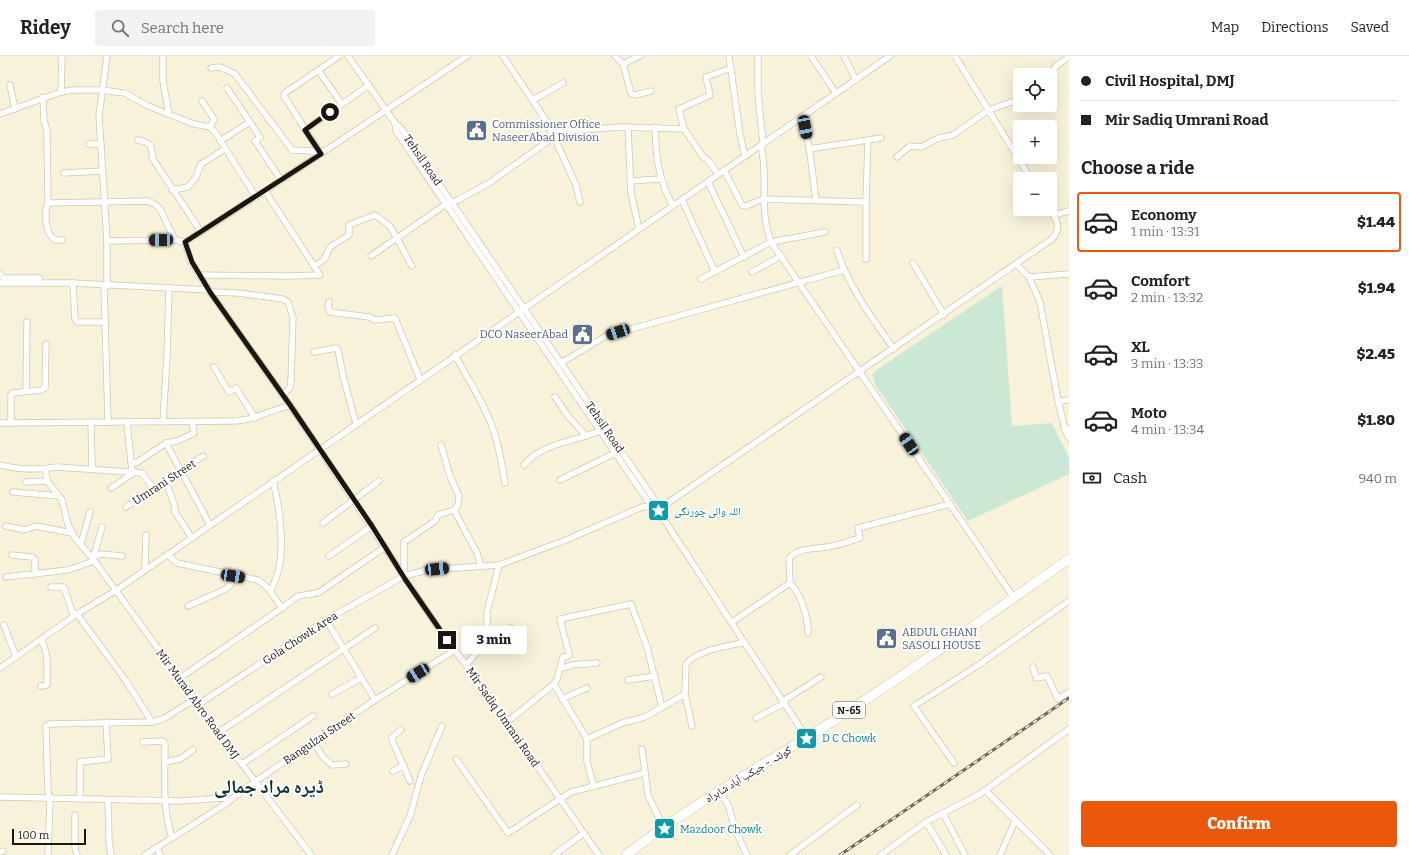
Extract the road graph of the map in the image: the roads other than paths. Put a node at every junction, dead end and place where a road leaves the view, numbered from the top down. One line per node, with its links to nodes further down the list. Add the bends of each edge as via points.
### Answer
1 (62, 56): 29 (street)
2 (107, 56): 27 (street)
3 (162, 56): 40 (street, via 163,81)
4 (339, 56): 21 (street)
5 (348, 56): 25 (street)
6 (467, 56): 38 (street)
7 (503, 56): 32 (street)
8 (615, 56): 17 (street)
9 (640, 56): 17 (street)
10 (729, 56): 19 (street)
11 (758, 56): 55 (street)
12 (811, 56): 30 (street)
13 (844, 56): 22 (street)
14 (890, 56): 22 (street)
15 (955, 56): 37 (street)
16 (1069, 57): 20 (street)
17 (623, 64): 28 (street, via 631,93 635,95)
18 (211, 68): 58 (street, via 220,67 235,74 292,150 312,151)
19 (731, 68): 46 (street, via 706,77 710,95 679,109); 59 (street)
20 (1055, 68)
21 (318, 70): 35 (street); 47 (street, via 284,96)
22 (856, 80): 30 (street)
23 (563, 83): 32 (street)
24 (10, 85): 36 (street)
25 (369, 85): 35 (street); 38 (street)
26 (227, 88): 42 (street)
27 (101, 90): 29 (street); 40 (street, via 125,93); 54 (street)
28 (651, 91)
29 (61, 92): 31 (street)
30 (836, 93): 41 (street)
31 (43, 98): 36 (street); 80 (street, via 47,131)
32 (533, 100): 48 (street)
33 (202, 101): 43 (street, via 214,119)
34 (1013, 101): 37 (street)
35 (342, 104): 47 (street)
36 (15, 109): 39 (street)
37 (988, 110): 60 (street, via 953,135 938,138 921,147 910,146); 63 (street)
38 (386, 111): 58 (street); 77 (street, via 396,131)
39 (0, 114)
40 (169, 114): 43 (street)
41 (803, 116): 55 (street); 57 (street)
42 (250, 122): 52 (street); 67 (street, via 260,137 255,141)
43 (210, 127): 52 (street)
44 (628, 127): 45 (street); 48 (street); 68 (street)
45 (655, 127): 46 (street); 66 (street)
46 (684, 129): 65 (street)
47 (305, 130): 58 (street)
48 (554, 131): 77 (street, via 551,139 512,168 458,200); 78 (street, via 555,139 576,185)
49 (881, 138): 51 (street)
50 (138, 140): 70 (street, via 148,142 153,159)
51 (868, 140): 57 (street); 76 (street)
52 (220, 141): 56 (street)
53 (89, 144): 54 (street)
54 (101, 144): 62 (street)
55 (762, 144): 59 (street); 73 (street)
56 (225, 149): 70 (street, via 201,164 196,177 188,187); 72 (street)
57 (809, 149): 75 (street)
58 (320, 155): 67 (street)
59 (745, 156): 61 (street)
60 (897, 157)
61 (724, 170): 65 (street); 73 (street, via 742,205 746,206)
62 (102, 171): 64 (street); 79 (street)
63 (1027, 172)
64 (64, 173)
65 (718, 174): 69 (street)
66 (660, 178): 68 (street); 81 (street)
67 (281, 180): 71 (street)
68 (630, 181): 85 (street)
69 (708, 182): 74 (street); 97 (street)
70 (172, 190): 86 (street)
71 (265, 191): 72 (street); 101 (street)
72 (256, 197): 86 (street)
73 (764, 199): 75 (street); 93 (street, via 765,227)
74 (682, 200): 81 (street); 104 (street)
75 (816, 200): 76 (street)
76 (866, 200): 98 (street)
77 (449, 202): 88 (street); 119 (street)
78 (580, 202)
79 (104, 203): 80 (street); 90 (street, via 148,201 156,205); 91 (street)
80 (48, 204): 89 (street, via 46,221 49,233 55,240)
81 (673, 206): 85 (street)
82 (1069, 211): 83 (street)
83 (1057, 214)
84 (1054, 216): 100 (street, via 1058,233)
85 (639, 229): 119 (street)
86 (201, 232): 92 (street)
87 (825, 232): 93 (street)
88 (397, 237): 95 (street); 101 (street, via 390,226 380,218 375,215 369,216 349,225 349,235 330,247 324,260); 102 (street)
89 (62, 240)
90 (175, 240): 91 (street); 92 (street)
91 (106, 241): 115 (street)
92 (185, 242): 107 (street, Mir Sadiq Umrani Road)
93 (771, 242): 96 (street); 97 (street)
94 (837, 250): 103 (street)
95 (371, 256)
96 (781, 256): 105 (street); 114 (street)
97 (744, 257): 104 (street)
98 (866, 259)
99 (913, 263): 120 (street)
100 (1016, 264): 109 (street); 120 (street)
101 (314, 266): 107 (street, via 320,274 318,276)
102 (412, 266)
103 (844, 270): 114 (street); 124 (street)
104 (715, 272): 110 (street)
105 (752, 272)
106 (0, 273): 112 (street, via 3,278 39,278)
107 (199, 274): 117 (street, Mir Sadiq Umrani Road)
108 (1069, 274): 109 (street)
109 (1029, 277): 135 (street, via 1040,302)
110 (701, 279)
111 (0, 283): 112 (street)
112 (40, 283): 113 (street)
113 (73, 283): 115 (street); 122 (street, via 75,320)
114 (799, 284): 127 (street, via 606,336); 129 (street)
115 (105, 286): 116 (street); 122 (street)
116 (169, 288): 117 (street); 141 (street)
117 (209, 291): 132 (street, Mir Sadiq Umrani Road); 132 (street, via 283,299 288,302 293,317 291,381 290,388)
118 (329, 302): 130 (street, via 330,312 375,320 395,318)
119 (522, 310): 126 (street); 127 (street, Tehsil Road); 146 (street)
120 (944, 315): 124 (street)
121 (27, 322): 131 (street)
122 (105, 322): 139 (street)
123 (46, 344): 131 (street, via 45,388)
124 (894, 349): 129 (street)
125 (314, 352): 145 (street, via 336,348 338,350)
126 (455, 355): 130 (street); 168 (street, via 493,428)
127 (561, 363): 146 (street, Tehsil Road)
128 (214, 367): 137 (street, via 229,392 236,388)
129 (860, 372): 174 (street); 175 (street)
130 (420, 379): 145 (street)
131 (26, 391): 144 (street, via 14,391 11,395)
132 (283, 394): 136 (street, Mir Sadiq Umrani Road)
133 (555, 397): 148 (street)
134 (1069, 400): 135 (street)
135 (1058, 402): 147 (street)
136 (290, 405): 137 (street); 152 (street, Mir Sadiq Umrani Road)
137 (255, 418): 142 (street)
138 (91, 422): 139 (street); 144 (street); 159 (street)
139 (108, 422): 140 (street)
140 (127, 422): 141 (street); 155 (street)
141 (163, 422): 142 (street)
142 (192, 422): 150 (street, via 194,433)
143 (0, 423): 144 (street)
144 (11, 423)
145 (356, 424): 152 (street)
146 (603, 429): 148 (street); 153 (street)
147 (1067, 430): 149 (street)
148 (586, 436): 157 (street, via 541,450)
149 (1069, 438)
150 (166, 443): 155 (street, via 136,463); 160 (street)
151 (441, 445): 178 (street, via 459,496 458,505)
152 (320, 450): 164 (street); 173 (street, Mir Sadiq Umrani Road)
153 (618, 452): 162 (street); 176 (street)
154 (203, 456): 160 (street, Umrani Street)
155 (131, 462): 161 (street)
156 (0, 465): 158 (street, via 13,469)
157 (524, 465)
158 (45, 469): 159 (street); 163 (street)
159 (92, 469): 161 (street)
160 (182, 471): 167 (street, Umrani Street); 182 (street)
161 (133, 472): 169 (street); 170 (street, via 146,476)
162 (560, 480)
163 (47, 481): 166 (street); 172 (street, Mir Murad Abro Road DMJ)
164 (273, 481): 182 (street); 207 (street, via 278,503 282,560)
165 (379, 481): 173 (street)
166 (26, 482)
167 (166, 482): 170 (street, Umrani Street); 188 (street, via 174,512)
168 (505, 483)
169 (111, 488)
170 (154, 489): 177 (street, Umrani Street)
171 (13, 492): 172 (street)
172 (58, 496): 186 (street, Mir Murad Abro Road DMJ)
173 (354, 498): 181 (street); 184 (street, Mir Sadiq Umrani Road)
174 (950, 504): 204 (street, via 858,528 860,538 792,555 789,558); 208 (street)
175 (665, 505): 176 (street, Gola Chowk Area); 180 (street)
176 (655, 506): 180 (street); 197 (street, Gola Chowk Area, via 642,507 566,540)
177 (126, 507)
178 (454, 510): 198 (street); 203 (street, via 438,515 435,521 404,542)
179 (90, 512): 189 (street)
180 (660, 514): 214 (street)
181 (323, 523)
182 (210, 525): 188 (street)
183 (6, 526): 186 (street, via 24,530 36,526)
184 (372, 526): 190 (street, Mir Sadiq Umrani Road); 194 (street)
185 (102, 527): 195 (street)
186 (72, 533): 189 (street, Mir Murad Abro Road DMJ)
187 (146, 535): 199 (street)
188 (192, 538): 191 (street)
189 (80, 544): 195 (street, Mir Murad Abro Road DMJ)
190 (386, 547): 203 (street, Mir Sadiq Umrani Road); 211 (street, via 318,593 298,596)
191 (168, 554): 199 (street); 201 (street, via 177,564)
192 (12, 555): 200 (street, via 32,557 35,560)
193 (122, 556): 195 (street, via 101,554)
194 (329, 556)
195 (93, 559): 200 (street, via 68,570); 206 (street, Mir Murad Abro Road DMJ)
196 (1069, 559): 208 (highway, کوئٹہ - جیکب آباد شاہراہ / N-65)
197 (499, 565): 198 (street, Gola Chowk Area); 221 (street, via 487,612 487,630)
198 (481, 566): 203 (street, Gola Chowk Area, via 427,570)
199 (145, 570): 206 (street)
200 (35, 574): 202 (street)
201 (233, 576): 207 (street, via 258,580); 210 (street, via 231,584 226,589)
202 (6, 577)
203 (404, 578): 213 (street, Gola Chowk Area); 223 (street, Mir Sadiq Umrani Road)
204 (790, 583): 214 (street); 218 (street, via 796,589 800,600)
205 (50, 587): 212 (street, via 64,587 72,612)
206 (115, 591): 212 (street); 232 (street, Mir Murad Abro Road DMJ)
207 (270, 591): 211 (street)
208 (1014, 598): 257 (highway, کوئٹہ - جیکب آباد شاہراہ / N-65)
209 (1069, 602): 265 (street, via 914,706)
210 (188, 606)
211 (282, 608): 232 (street)
212 (77, 614): 219 (street); 250 (street, via 126,681)
213 (326, 620): 222 (street); 245 (street, Gola Chowk Area)
214 (732, 622): 220 (street)
215 (4, 625): 224 (street)
216 (375, 628): 222 (street)
217 (511, 628): 221 (street)
218 (808, 633)
219 (41, 640): 224 (street); 236 (street, via 47,661 47,685)
220 (745, 642): 240 (street, via 690,658 684,671); 244 (street)
221 (482, 648): 226 (street)
222 (343, 649): 233 (street); 256 (street)
223 (455, 650): 226 (street, Mir Sadiq Umrani Road); 243 (street, Bangulzai Street)
224 (16, 657): 228 (street)
225 (597, 663): 229 (street, via 572,665)
226 (466, 666): 251 (street, Mir Sadiq Umrani Road)
227 (1033, 667): 238 (street, via 1036,678 1047,676 1058,699)
228 (0, 668)
229 (560, 669): 230 (street, via 563,657 569,654 560,619 631,604); 235 (street)
230 (655, 676): 234 (street); 246 (street)
231 (821, 676): 244 (street)
232 (180, 678): 241 (street, Mir Murad Abro Road DMJ)
233 (361, 678): 239 (street); 243 (street)
234 (628, 680)
235 (554, 684): 242 (street); 251 (street)
236 (41, 686)
237 (587, 688): 242 (street)
238 (1069, 692)
239 (332, 694)
240 (685, 694): 246 (street); 253 (street)
241 (195, 699): 245 (street, Mir Murad Abro Road DMJ); 250 (street, via 163,719)
242 (562, 699): 258 (street)
243 (375, 700): 260 (street, Bangulzai Street)
244 (784, 702): 248 (street); 257 (street)
245 (199, 704): 256 (street, Mir Murad Abro Road DMJ)
246 (662, 707): 258 (street, via 645,717 622,723)
247 (313, 716): 266 (street)
248 (756, 718)
249 (106, 722): 250 (street); 277 (street, via 46,726); 278 (street, via 108,759 80,762)
250 (152, 722)
251 (507, 722): 282 (street, Mir Sadiq Umrani Road)
252 (442, 726): 298 (street, via 421,776 410,816)
253 (692, 726)
254 (1069, 729): 275 (street)
255 (402, 730): 268 (street, via 392,738)
256 (219, 732): 266 (street, Mir Murad Abro Road DMJ)
257 (807, 738): 274 (highway, کوئٹہ - جیکب آباد شاہراہ / N-65)
258 (587, 739): 273 (street, via 587,762)
259 (144, 742): 264 (street, via 164,742)
260 (314, 743): 267 (street, via 332,765); 271 (street, Bangulzai Street)
261 (642, 749): 270 (street)
262 (193, 750): 264 (street, via 180,759)
263 (456, 759): 282 (street, via 508,833)
264 (165, 762): 280 (street)
265 (954, 763)
266 (242, 764): 271 (street, Mir Murad Abro Road DMJ)
267 (346, 764)
268 (404, 765): 269 (street); 272 (street)
269 (393, 771)
270 (645, 773): 273 (street); 288 (street, via 648,795)
271 (256, 781): 281 (street, Bangulzai Street); 297 (street, Mir Murad Abro Road DMJ)
272 (410, 782)
273 (594, 787): 282 (street, via 571,792)
274 (719, 790): 288 (highway, کوئٹہ - جیکب آباد شاہراہ / N-65); 302 (street, via 729,807 735,829)
275 (985, 790): 284 (street); 286 (street)
276 (0, 797): 277 (street)
277 (49, 797): 278 (street); 292 (street)
278 (80, 798): 279 (street)
279 (108, 800): 280 (street); 294 (street)
280 (164, 800): 281 (street); 290 (street)
281 (231, 800): 290 (street, Bangulzai Street)
282 (561, 800): 289 (street, Mir Sadiq Umrani Road)
283 (857, 806): 303 (street)
284 (943, 813): 287 (street); 306 (street)
285 (75, 815): 293 (street)
286 (1015, 821): 307 (street); 308 (street)
287 (926, 822): 304 (street); 305 (street)
288 (663, 826): 301 (highway, کوئٹہ - جیکب آباد شاہراہ / N-65)
289 (584, 833): 299 (street); 300 (street, Mir Sadiq Umrani Road)
290 (172, 838): 291 (street, Bangulzai Street)
291 (157, 847): 295 (street, Bangulzai Street); 296 (street)
292 (48, 855)
293 (77, 855)
294 (111, 855)
295 (145, 855)
296 (160, 855)
297 (311, 855)
298 (392, 855)
299 (554, 855)
300 (599, 855)
301 (626, 855)
302 (747, 855)
303 (790, 855)
304 (881, 855)
305 (946, 855)
306 (965, 855)
307 (1000, 855)
308 (1050, 855)

